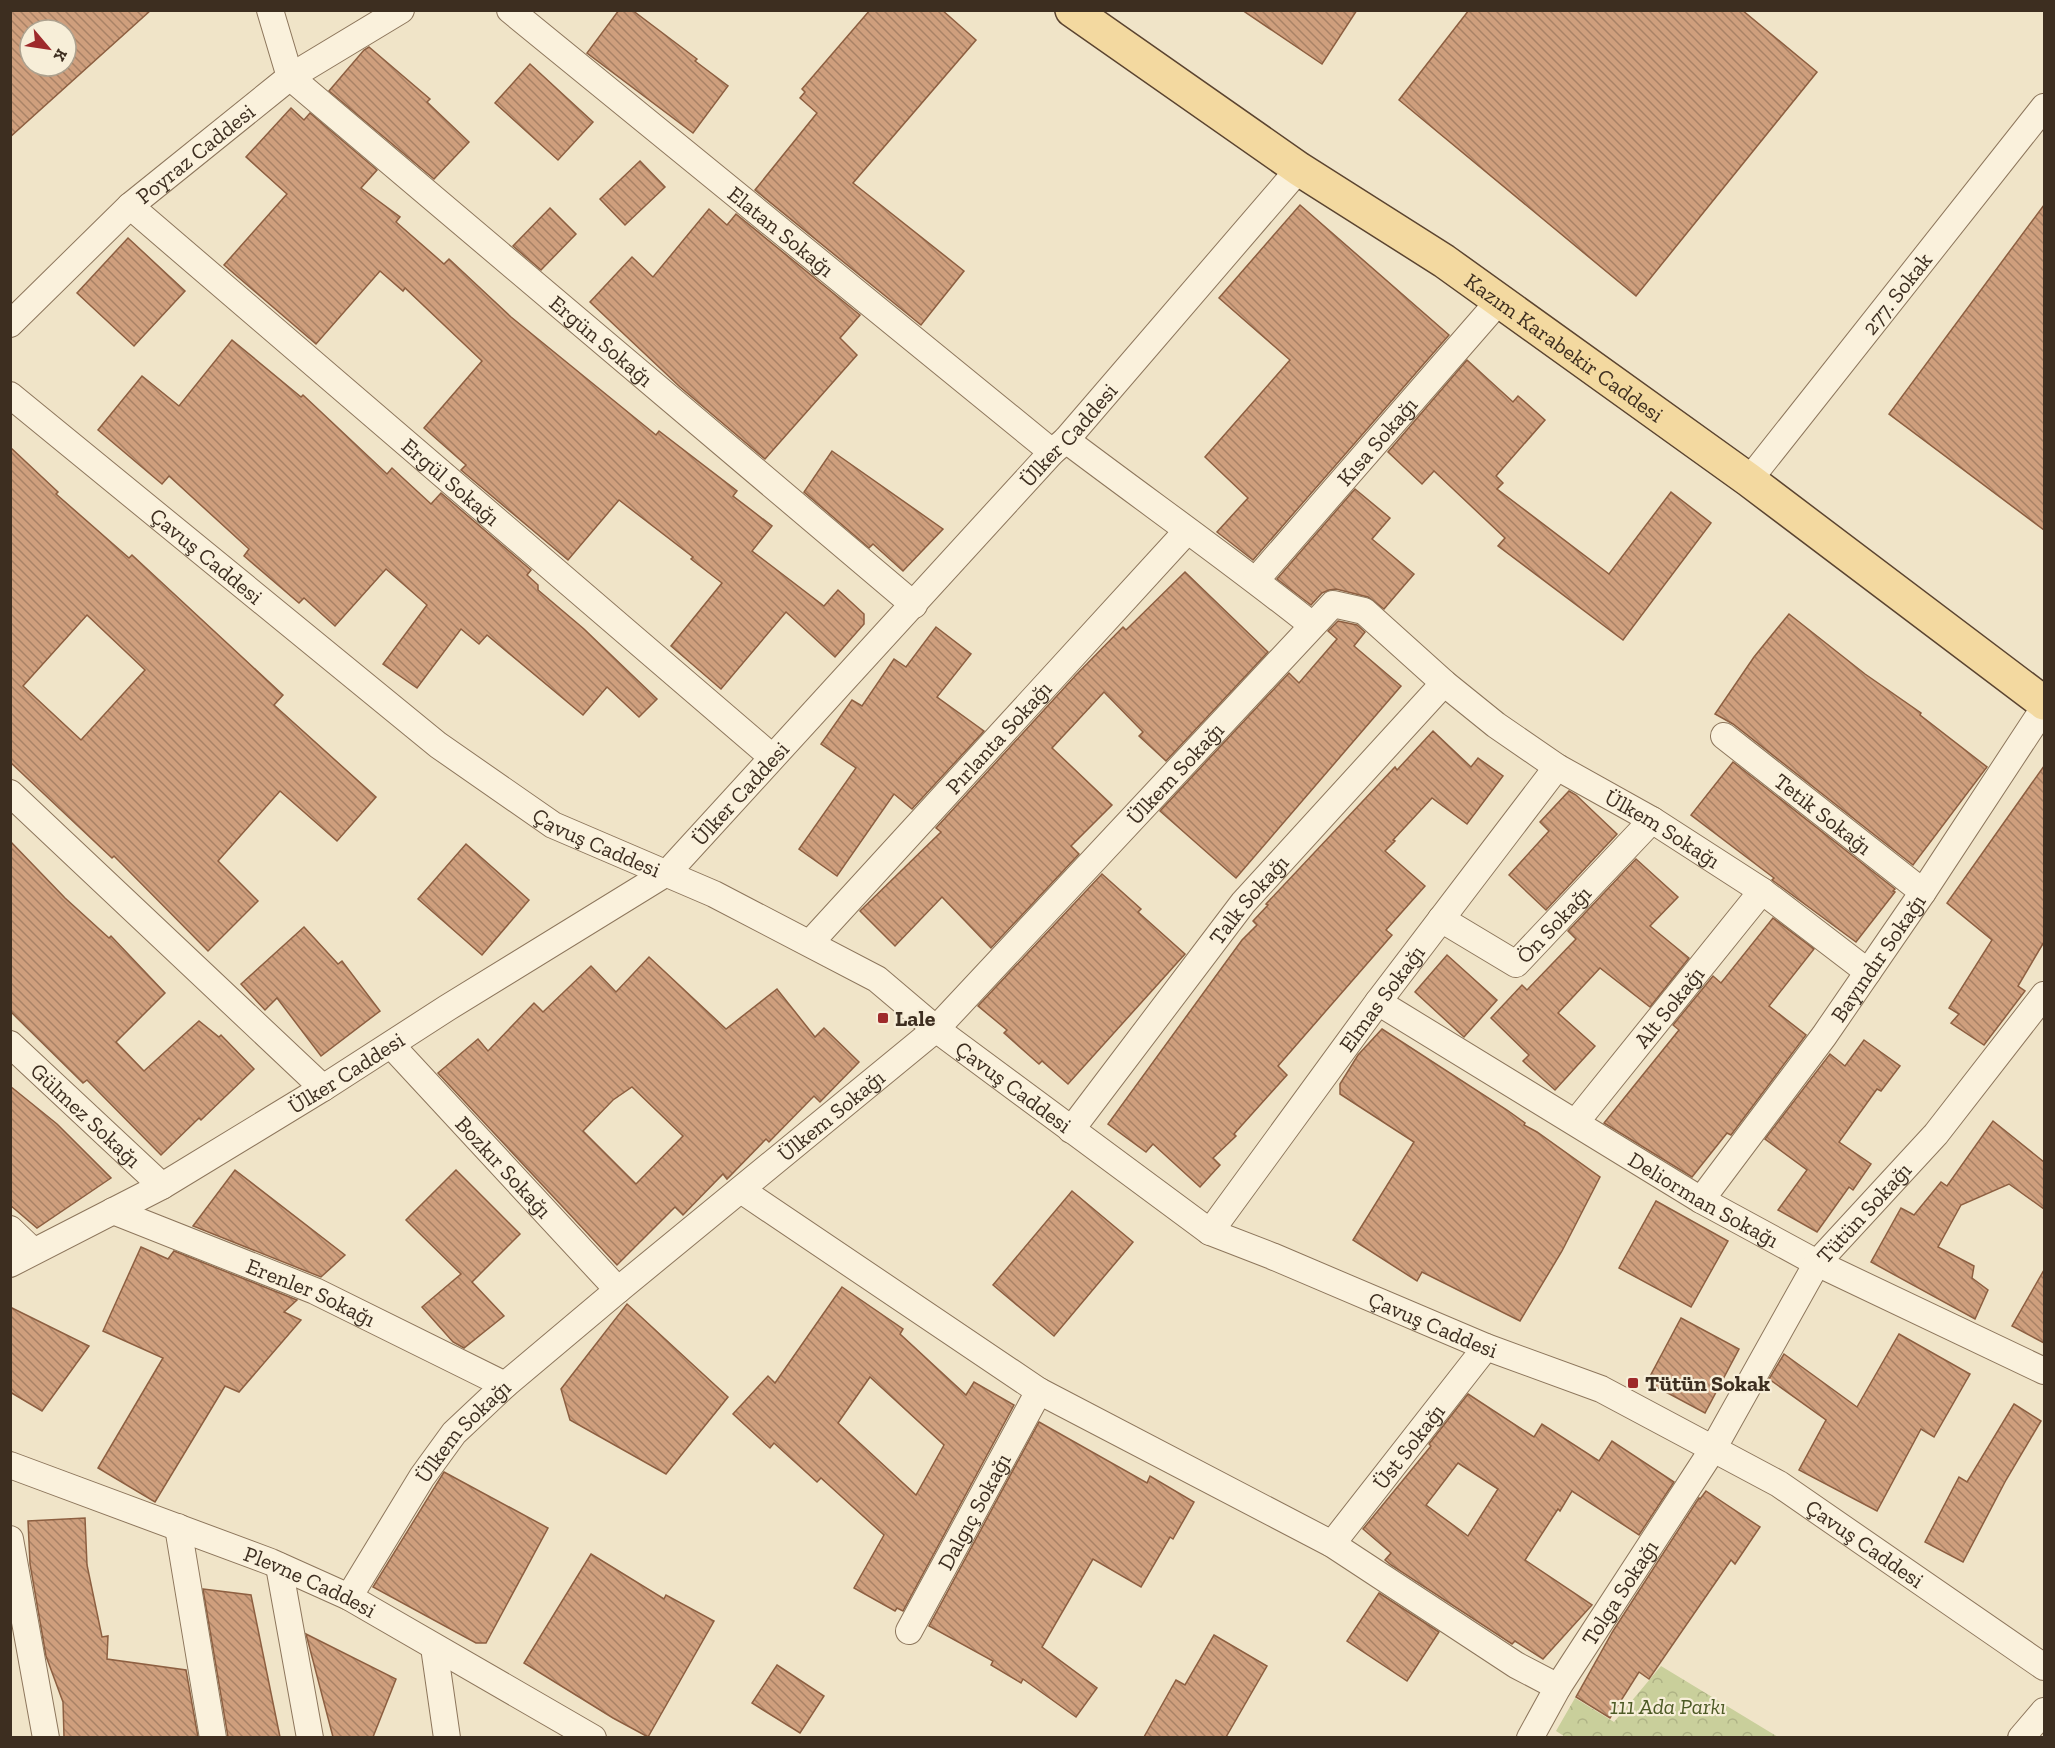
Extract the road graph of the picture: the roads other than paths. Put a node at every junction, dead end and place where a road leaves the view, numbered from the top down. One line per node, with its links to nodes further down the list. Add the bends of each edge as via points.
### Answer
1 (270, 10): 5 (street)
2 (401, 10): 5 (street, Poyraz Caddesi)
3 (510, 10): 12 (street, Elatan Sokağı)
4 (1072, 10): 7 (main road, Kazım Karabekir Caddesi)
5 (290, 77): 8 (street, Poyraz Caddesi); 16 (street, Ergün Sokağı)
6 (2044, 107): 13 (street, 277. Sokak)
7 (1299, 169): 9 (main road, Kazım Karabekir Caddesi, via 1444,261); 12 (street, Ülker Caddesi)
8 (130, 206): 10 (street, Poyraz Caddesi); 22 (street, Ergül Sokağı)
9 (1499, 301): 13 (main road, Kazım Karabekir Caddesi); 15 (street, Kısa Sokağı)
10 (10, 324)
11 (10, 395): 26 (street, Çavuş Caddesi, via 438,745 553,825)
12 (1059, 446): 14 (street); 16 (street, Ülker Caddesi)
13 (1749, 480): 19 (main road, Kazım Karabekir Caddesi)
14 (1187, 531): 15 (street); 30 (street, Pırlanta Sokağı)
15 (1256, 580): 17 (street)
16 (914, 605): 22 (street, Ülker Caddesi)
17 (1312, 625): 18 (street, Ülkem Sokağı, via 1333,604 1364,611); 34 (street, Ülkem Sokağı)
18 (1444, 682): 23 (street, Ülkem Sokağı); 39 (street, Talk Sokağı, via 1242,903)
19 (2044, 702)
20 (2044, 708): 28 (street, Bayındır Sokağı)
21 (1724, 736): 28 (street, Tetik Sokağı)
22 (772, 757): 26 (street, Ülker Caddesi)
23 (1557, 767): 25 (street, Ülkem Sokağı); 29 (street, Elmas Sokağı)
24 (10, 793): 37 (street)
25 (1652, 819): 27 (street, Ülkem Sokağı); 29 (street, Ön Sokağı, via 1516,964)
26 (668, 872): 30 (street, Çavuş Caddesi); 36 (street, Ülker Caddesi)
27 (1762, 891): 31 (street, Ülkem Sokağı); 38 (street, Alt Sokağı)
28 (1923, 892): 31 (street, Bayındır Sokağı)
29 (1441, 919): 33 (street, Elmas Sokağı)
30 (810, 943): 34 (street, Çavuş Caddesi, via 877,979)
31 (1868, 972): 42 (street, Bayındır Sokağı)
32 (2044, 995): 47 (street, Tütün Sokağı, via 1936,1134)
33 (1378, 1002): 38 (street, Deliorman Sokağı); 45 (street, Elmas Sokağı)
34 (936, 1029): 39 (street, Çavuş Caddesi); 41 (street, Ülkem Sokağı)
35 (10, 1044): 40 (street, Gülmez Sokağı)
36 (391, 1046): 37 (street, Ülker Caddesi); 49 (street, Bozkır Sokağı)
37 (323, 1088): 40 (street, Ülker Caddesi)
38 (1576, 1122): 42 (street, Deliorman Sokağı)
39 (1071, 1130): 45 (street, Çavuş Caddesi)
40 (162, 1186): 43 (street, Ülker Caddesi)
41 (741, 1190): 49 (street, Ülkem Sokağı); 53 (street)
42 (1701, 1200): 47 (street, Deliorman Sokağı)
43 (113, 1211): 46 (street, Ülker Caddesi); 52 (street, Erenler Sokağı, via 315,1291)
44 (10, 1229): 46 (street)
45 (1210, 1232): 50 (street, Çavuş Caddesi)
46 (33, 1251): 48 (street, Ülker Caddesi)
47 (1816, 1263): 51 (street, Deliorman Sokağı); 54 (street, Tütün Sokağı)
48 (10, 1264)
49 (618, 1290): 52 (street, Ülkem Sokağı)
50 (1486, 1347): 54 (street, Çavuş Caddesi, via 1601,1389); 58 (street, Üst Sokağı)
51 (2044, 1371)
52 (505, 1384): 60 (street, Ülkem Sokağı, via 454,1433 422,1477)
53 (1039, 1391): 58 (street); 61 (street, Dalgıç Sokağı)
54 (1713, 1449): 63 (street, Çavuş Caddesi, via 1779,1484); 64 (street, Tolga Sokağı)
55 (10, 1465): 56 (street, Plevne Caddesi)
56 (178, 1527): 59 (street, Plevne Caddesi); 67 (street)
57 (10, 1539): 66 (street)
58 (1332, 1544): 64 (street, via 1516,1665)
59 (279, 1566): 60 (street, Plevne Caddesi); 68 (street)
60 (349, 1597): 62 (street, Plevne Caddesi)
61 (909, 1631)
62 (434, 1647): 69 (street); 70 (street, Plevne Caddesi)
63 (2044, 1667)
64 (1558, 1687): 71 (street, Tolga Sokağı)
65 (2044, 1712): 72 (street)
66 (46, 1737)
67 (213, 1737)
68 (310, 1737)
69 (447, 1737)
70 (593, 1737)
71 (1530, 1737)
72 (2021, 1737)

